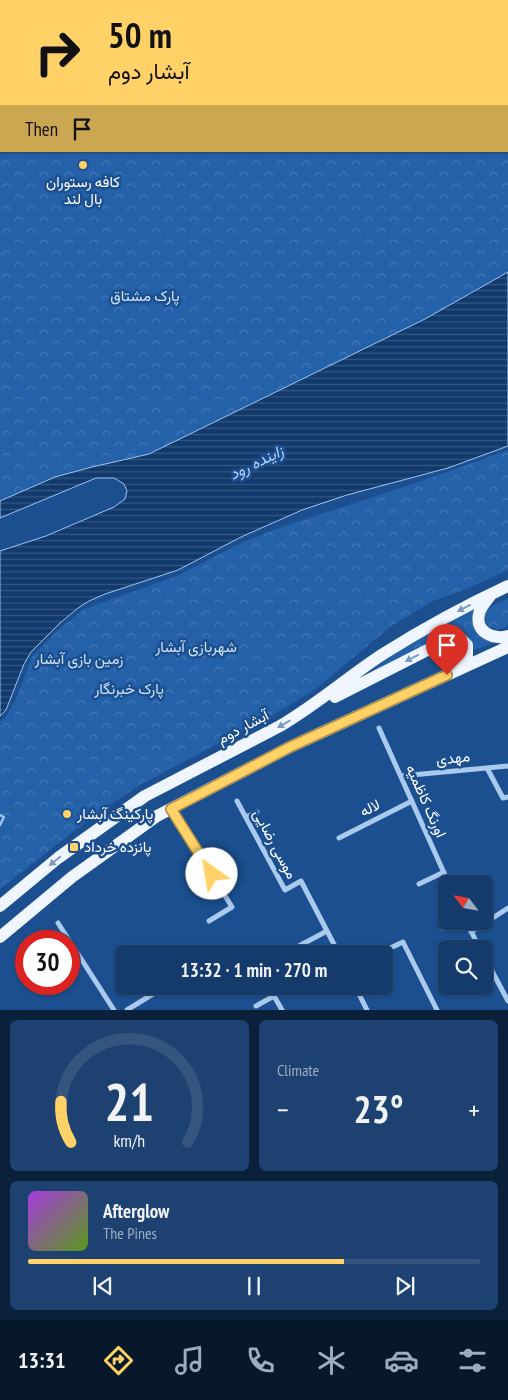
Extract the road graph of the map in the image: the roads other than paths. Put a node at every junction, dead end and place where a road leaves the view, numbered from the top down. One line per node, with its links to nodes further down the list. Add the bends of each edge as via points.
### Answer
1 (508, 586): 2 (main road, آبشار دوم)
2 (491, 594): 3 (main road, via 479,612 478,622 491,637); 6 (main road, آبشار دوم, one-way to 6, via 383,655)
3 (508, 636)
4 (508, 647): 5 (main road)
5 (447, 675): 6 (main road, one-way to 6, via 467,655 467,645 460,638 450,639); 14 (main road, via 290,747)
6 (300, 714): 21 (main road, آبشار دوم, one-way to 21, via 145,796 58,858)
7 (379, 728): 10 (street, اورنگ کاظمیه)
8 (508, 766): 9 (street, مهدی)
9 (487, 768): 10 (street, مهدی); 11 (street, via 503,798)
10 (401, 776): 13 (street, اورنگ کاظمیه)
11 (508, 797)
12 (237, 801): 16 (street, موسی رضایی)
13 (412, 801): 17 (street, لاله); 18 (street, اورنگ کاظمیه)
14 (171, 809): 23 (street, via 232,907); 27 (main road, via 72,877)
15 (257, 812): 16 (street)
16 (246, 817): 25 (street, موسی رضایی, via 285,890 301,881)
17 (338, 838)
18 (444, 872): 19 (street, اورنگ کاظمیه); 20 (street)
19 (445, 875)
20 (418, 884)
21 (0, 906)
22 (508, 908): 26 (street)
23 (209, 921)
24 (58, 923): 38 (street)
25 (327, 931): 29 (street); 30 (street, موسی رضایی)
26 (471, 932): 28 (street)
27 (0, 937)
28 (475, 940)
29 (301, 945)
30 (334, 945)
31 (393, 947): 42 (street, via 403,942)
32 (493, 973): 35 (street)
33 (151, 995): 39 (street)
34 (360, 995): 37 (street)
35 (508, 1001)
36 (256, 1006): 40 (street, via 274,996)
37 (366, 1008): 41 (street)
38 (114, 1010)
39 (127, 1010)
40 (282, 1010)
41 (358, 1010)
42 (437, 1010)

